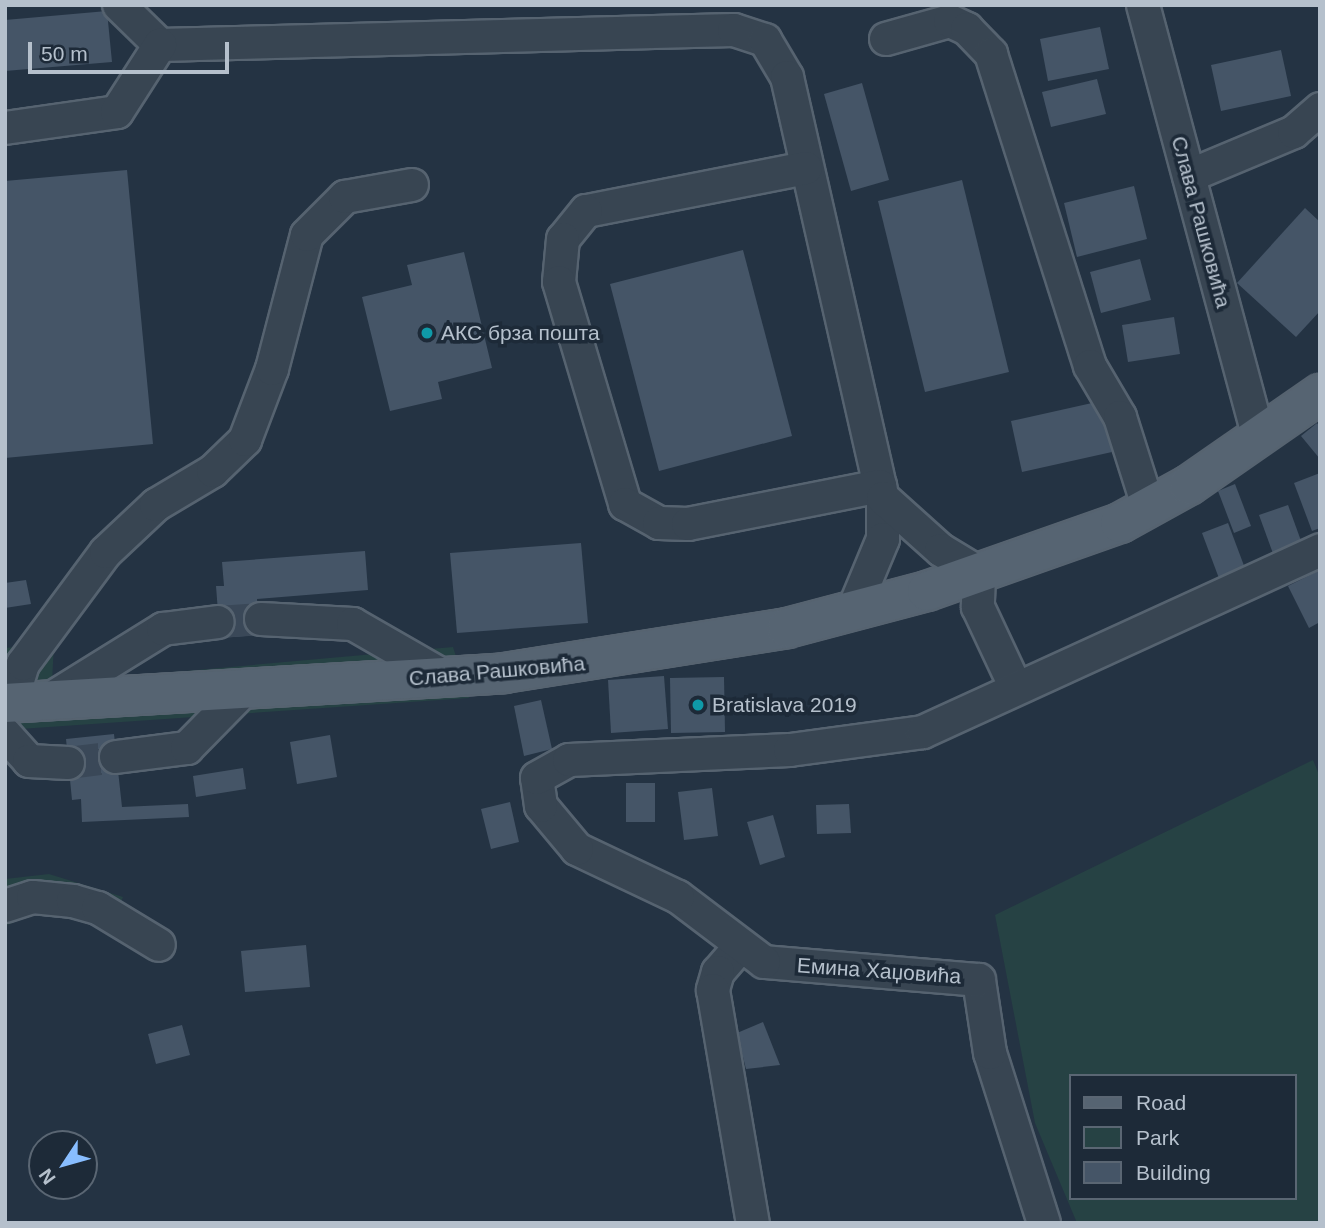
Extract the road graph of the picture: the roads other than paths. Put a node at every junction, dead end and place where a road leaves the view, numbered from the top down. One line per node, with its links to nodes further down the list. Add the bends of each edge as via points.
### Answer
1 (119, 5): 4 (street)
2 (1143, 5): 8 (street, Слава Рашковића)
3 (886, 39): 13 (street, via 950,21 967,29 991,54 1090,366 1120,417)
4 (160, 45): 6 (street, via 117,112); 7 (street, via 751,33 781,60)
5 (1320, 109): 8 (street, via 1294,132)
6 (5, 128)
7 (806, 169): 12 (street); 12 (street, via 586,211 563,239 559,282 625,504 659,523 688,524)
8 (1189, 176): 11 (street, Слава Рашковића)
9 (412, 185): 22 (street, via 345,197 307,234 272,369 245,440 213,471 156,505 106,552 23,664)
10 (1320, 394): 11 (main road, Слава Рашковића)
11 (1259, 438): 13 (main road, Слава Рашковића)
12 (882, 492): 15 (street, via 941,550); 16 (street, via 883,539)
13 (1149, 509): 15 (main road, Слава Рашковића)
14 (1320, 550): 20 (street)
15 (979, 573): 16 (main road, Слава Рашковића); 20 (street, via 978,607)
16 (853, 611): 19 (main road, Слава Рашковића, via 629,657)
17 (261, 619): 19 (street, via 353,624)
18 (218, 622): 22 (street, via 163,629)
19 (447, 678): 21 (main road, Слава Рашковића)
20 (1016, 688): 26 (street, via 951,722 900,738 569,760 537,778 541,806 577,849 678,897)
21 (245, 689): 22 (main road, Слава Рашковића); 23 (street, via 187,748)
22 (17, 710): 24 (street, via 29,761)
23 (117, 757)
24 (68, 763)
25 (5, 905): 27 (street, via 33,897 73,901 98,908)
26 (728, 940): 28 (street, via 713,990); 29 (street, Емина Хаџовића, via 764,962 841,972 979,980 990,1054)
27 (159, 945)
28 (753, 1223)
29 (1044, 1223)

